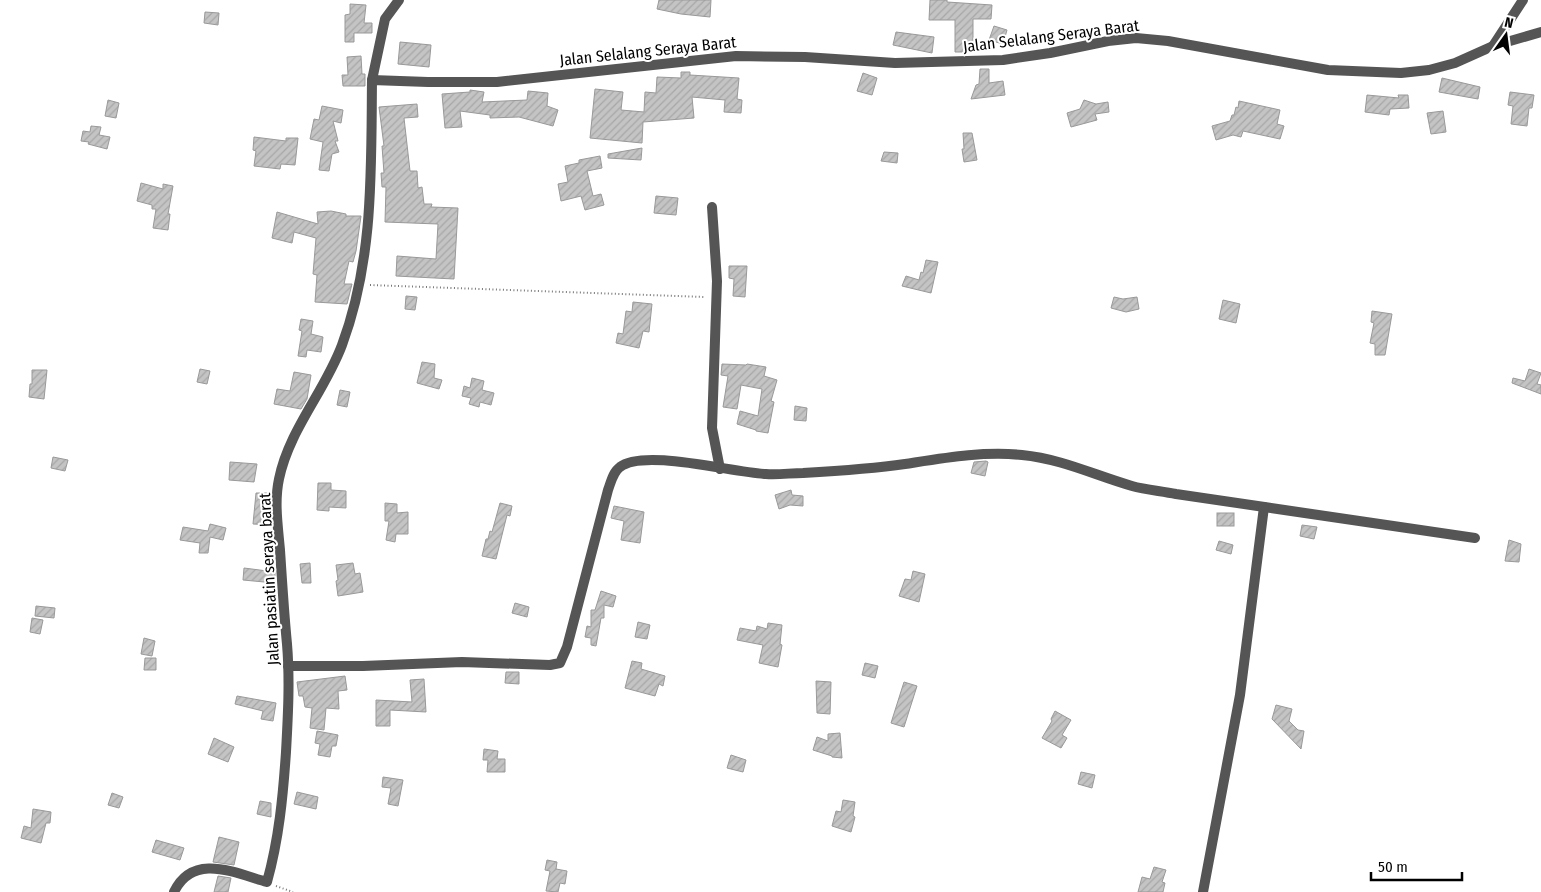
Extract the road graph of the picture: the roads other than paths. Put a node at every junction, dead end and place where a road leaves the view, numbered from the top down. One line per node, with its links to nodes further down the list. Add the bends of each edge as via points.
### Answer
1 (399, 0): 5 (street, Jalan pasiatin seraya barat, via 385,19)
2 (1523, 0): 4 (street)
3 (1541, 32): 4 (street, Jalan Selalang Seraya Barat)
4 (1493, 46): 5 (street, Jalan Selalang Seraya Barat, via 1455,63 1429,70 1401,72 1328,70 1136,38 995,60 895,63 736,56 497,82)
5 (372, 80): 10 (street, Jalan pasiatin seraya barat, via 369,212 360,285 341,348 324,386 297,431 279,479 278,529)
6 (712, 207): 7 (street, via 717,281 712,428)
7 (720, 469): 8 (street, via 767,475 834,472 946,456 1021,455 1051,459 1132,486); 10 (street, via 652,460 629,462 614,474 567,647 562,661 557,664 462,662)
8 (1264, 507): 9 (street); 12 (street, via 1240,695)
9 (1475, 538)
10 (288, 666): 11 (street, Jalan pasiatin seraya barat, via 284,786 278,841 267,882 228,871 197,869 183,877)
11 (174, 892)
12 (1203, 892)

